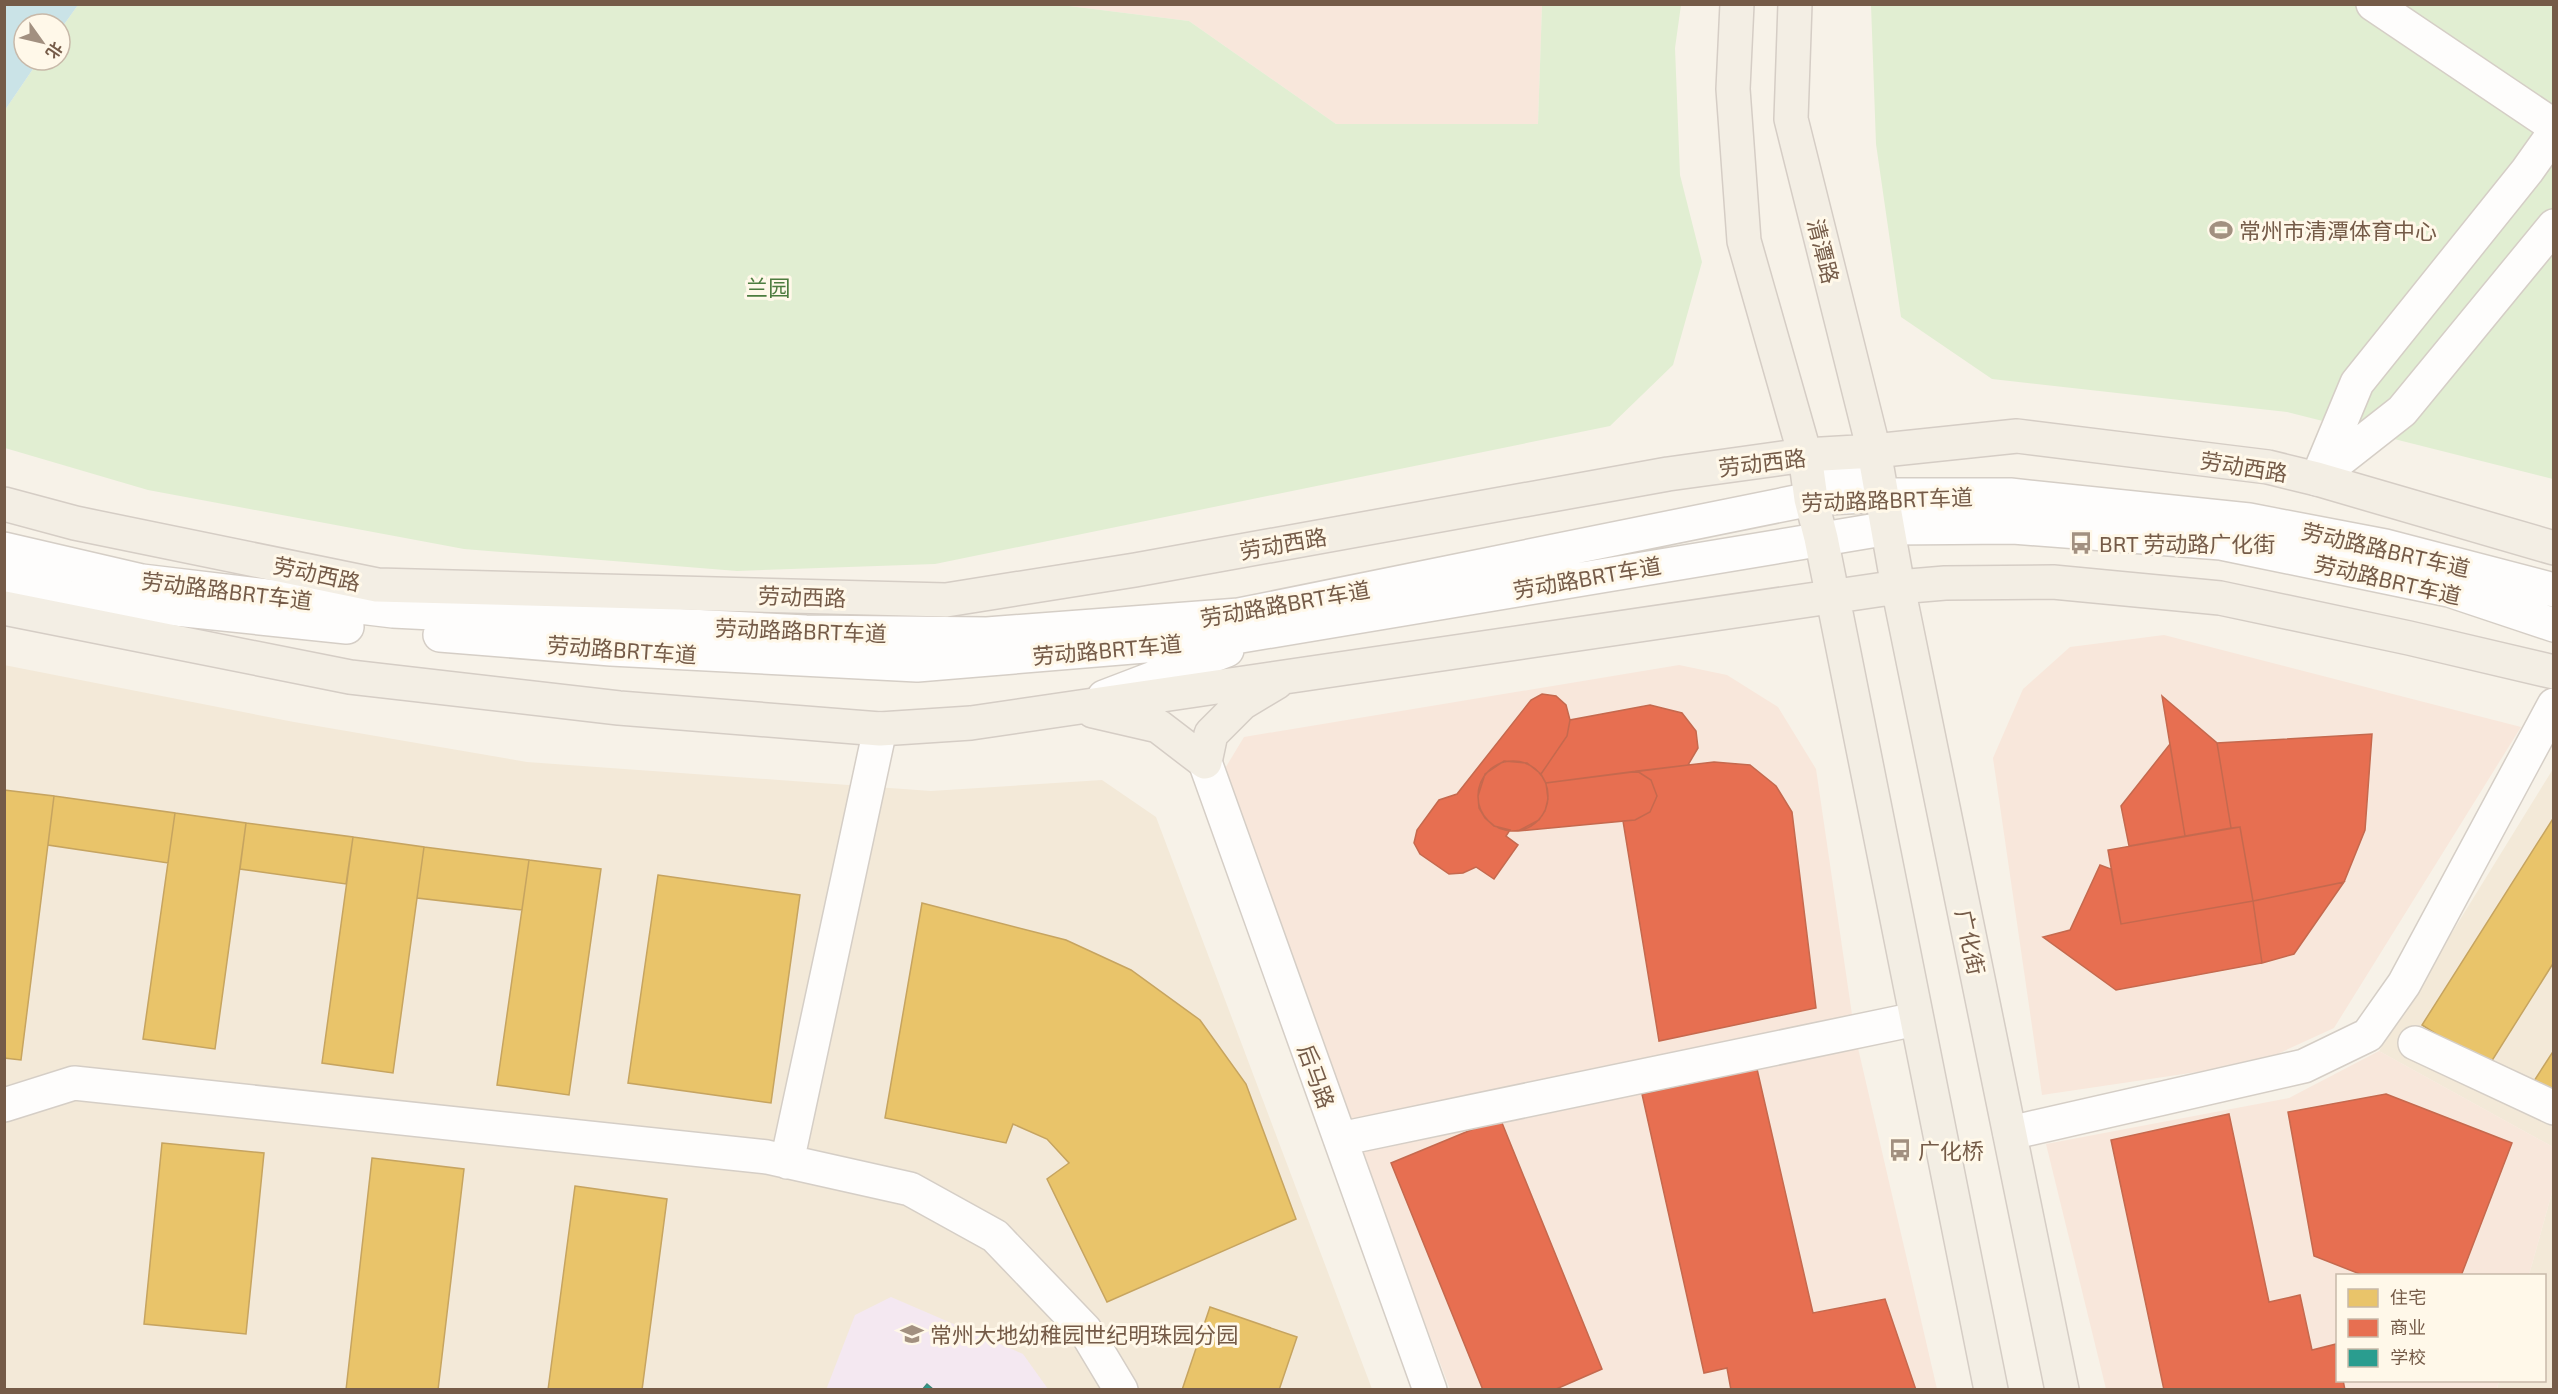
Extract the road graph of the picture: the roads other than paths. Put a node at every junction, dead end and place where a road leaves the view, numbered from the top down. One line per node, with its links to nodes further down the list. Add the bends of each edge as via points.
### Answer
1 (1737, 4): 8 (main road, via 1733,89 1744,241)
2 (1795, 4): 7 (main road, 清潭路, via 1791,119)
3 (2373, 4): 4 (street)
4 (2553, 126)
5 (2553, 133): 9 (street, via 2357,383)
6 (2553, 226): 9 (street, via 2402,411)
7 (1874, 451): 8 (main road, 劳动西路); 9 (main road, 劳动西路, via 2017,436 2268,467); 10 (main road, 清潭路); 11 (street)
8 (1805, 455): 11 (main road); 12 (main road, 劳动西路, via 1668,474 946,600 377,585 75,523)
9 (2316, 478): 15 (main road, 劳动西路)
10 (1882, 495): 11 (street, 劳动路路BRT车道); 13 (main road, 广化街); 19 (street, 劳动路路BRT车道, via 2010,495 2249,520 2385,546)
11 (1811, 500): 13 (street); 14 (main road); 16 (street, 劳动路路BRT车道, via 1239,615 987,634 806,632 393,611 142,581)
12 (4, 504)
13 (1889, 528): 14 (street, 劳动路BRT车道); 18 (main road, 广化街); 22 (street, 劳动路BRT车道, via 2013,527 2221,543 2449,590)
14 (1821, 538): 20 (main road); 23 (street, 劳动路BRT车道)
15 (2553, 548)
16 (4, 549)
17 (4, 581): 23 (street, 劳动路BRT车道, via 69,597 261,620 611,649 916,665 1217,640)
18 (1898, 587): 20 (main road); 24 (main road, via 2053,582 2220,598); 34 (main road, 广化街)
19 (2553, 590)
20 (1832, 598): 25 (main road); 30 (main road)
21 (4, 608): 28 (main road, via 350,677 619,708)
22 (2553, 624)
23 (1282, 629): 27 (street)
24 (2553, 672)
25 (1287, 676): 27 (main road); 29 (main road, via 1242,703 1211,734)
26 (2553, 705): 34 (street, via 2404,984 2368,1035 2304,1066)
27 (1077, 707): 28 (main road, via 971,723); 29 (main road, via 1158,726)
28 (880, 729): 36 (street)
29 (1205, 762): 35 (street, 后马路)
30 (1916, 1019): 35 (street); 39 (main road)
31 (2415, 1043): 33 (street)
32 (4, 1105): 36 (street, via 74,1083)
33 (2553, 1108)
34 (2010, 1133): 40 (main road, 广化街)
35 (1340, 1139): 38 (street, 后马路)
36 (787, 1162): 37 (street, via 910,1189 995,1236 1085,1330)
37 (1121, 1389)
38 (1430, 1389)
39 (1991, 1389)
40 (2062, 1389)

